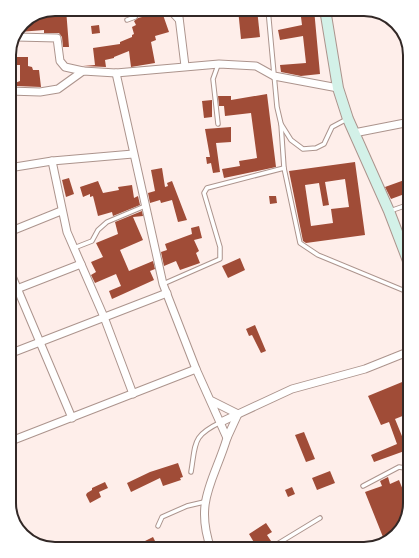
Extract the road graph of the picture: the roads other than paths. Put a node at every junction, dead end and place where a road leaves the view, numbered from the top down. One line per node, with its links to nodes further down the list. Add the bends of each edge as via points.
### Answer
1 (136, 16): 6 (lane)
2 (173, 16): 7 (lane)
3 (179, 16): 7 (street)
4 (269, 16): 13 (lane)
5 (326, 16): 14 (main road)
6 (128, 20)
7 (179, 22): 10 (street)
8 (21, 37): 11 (street, via 57,38 60,61 65,68)
9 (219, 64): 10 (street); 13 (street, via 256,66); 18 (lane, via 213,79)
10 (185, 66): 12 (street)
11 (83, 71): 12 (street); 15 (street, via 58,88 40,92)
12 (116, 73): 21 (street)
13 (274, 76): 14 (street); 19 (lane)
14 (338, 88): 16 (main road)
15 (16, 91)
16 (348, 119): 19 (lane, via 332,127 324,144 316,148 303,149 291,140); 20 (main road)
17 (403, 123): 20 (street)
18 (218, 124)
19 (281, 124): 24 (lane)
20 (354, 133): 28 (main road)
21 (133, 154): 22 (street); 25 (street)
22 (52, 161): 23 (street); 27 (street)
23 (16, 167)
24 (284, 168): 33 (lane, via 207,188 204,193 220,247 220,259); 36 (lane, via 300,243 318,255)
25 (145, 206): 30 (lane, via 107,222 98,230 92,241); 33 (street)
26 (403, 206): 28 (lane)
27 (62, 211): 29 (street); 30 (street)
28 (389, 211): 31 (main road)
29 (16, 229)
30 (74, 248): 32 (street)
31 (403, 248)
32 (81, 264): 35 (street); 38 (street)
33 (163, 284): 37 (street)
34 (16, 285): 35 (street)
35 (18, 289): 39 (street)
36 (403, 290)
37 (167, 293): 38 (street); 42 (street)
38 (104, 317): 39 (street); 43 (street)
39 (40, 342): 40 (street); 46 (street)
40 (16, 351)
41 (403, 354): 45 (street, via 366,369 292,389)
42 (196, 369): 43 (street); 44 (street)
43 (133, 394): 46 (street)
44 (212, 401): 45 (street); 47 (street)
45 (238, 414): 47 (street); 48 (street)
46 (72, 418): 49 (street)
47 (221, 422): 48 (street); 51 (lane, via 196,439)
48 (227, 438): 53 (street)
49 (16, 439)
50 (403, 468): 52 (lane, via 399,467)
51 (191, 472)
52 (363, 486)
53 (204, 502): 55 (lane, via 162,517); 56 (street, via 203,517)
54 (320, 518): 57 (lane)
55 (158, 526)
56 (209, 542)
57 (281, 542)

